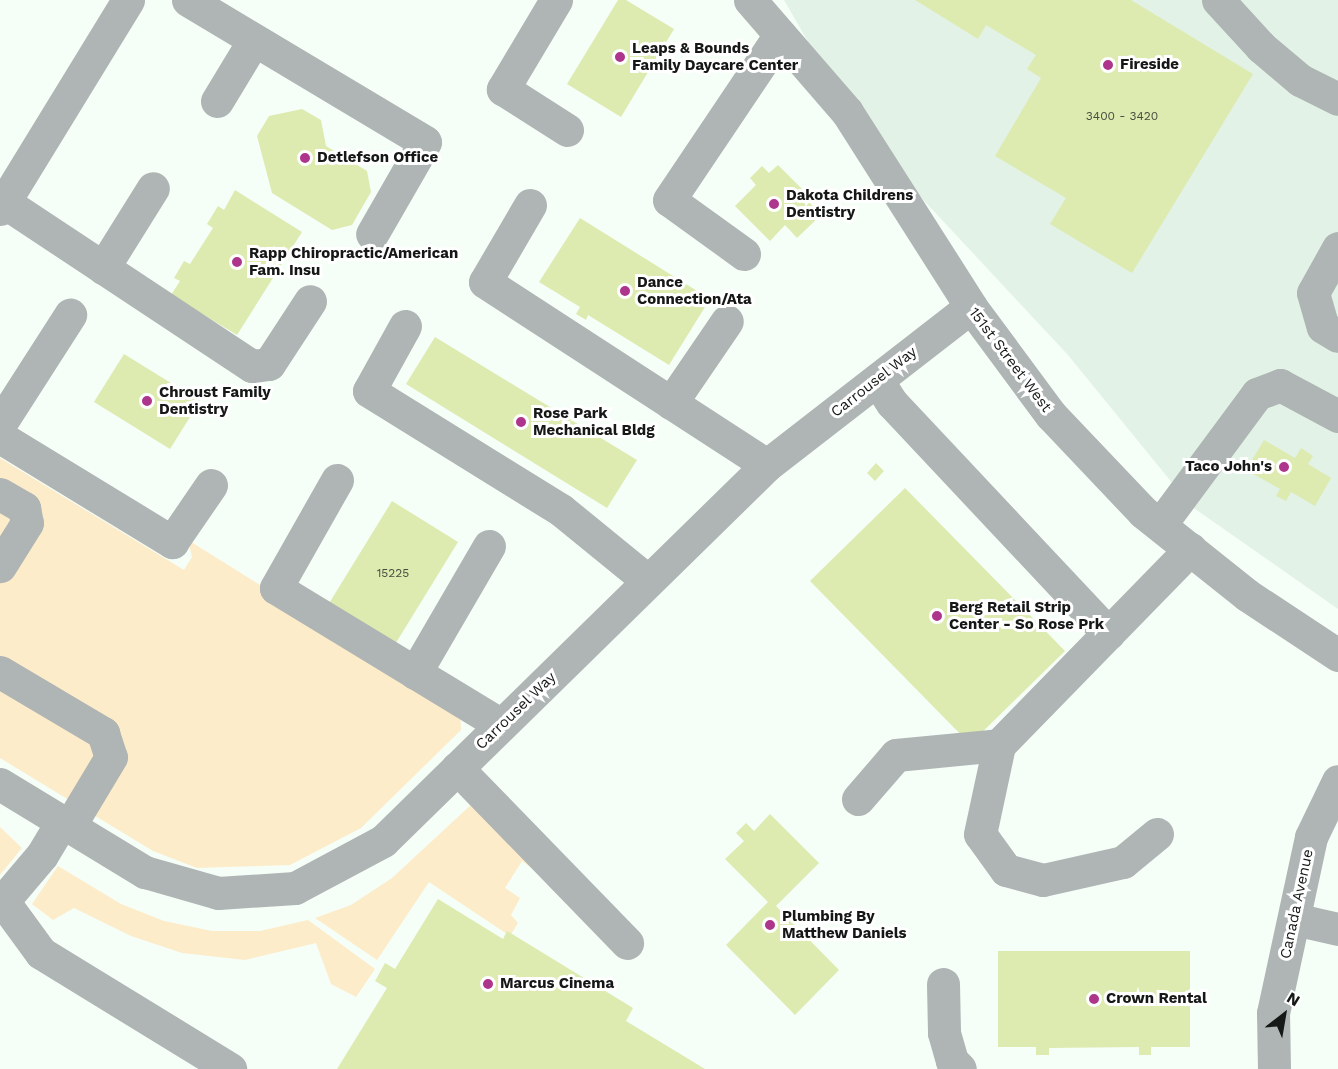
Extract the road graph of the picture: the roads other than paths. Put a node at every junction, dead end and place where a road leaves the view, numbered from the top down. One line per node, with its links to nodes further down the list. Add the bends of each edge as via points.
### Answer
1 (128, 0): 13 (street)
2 (188, 0): 7 (street)
3 (556, 0): 10 (street, via 503,89)
4 (750, 0): 6 (street, 151st Street West)
5 (1218, 0): 8 (street, via 1261,47 1300,80)
6 (780, 35): 16 (street, via 669,200); 19 (street, 151st Street West, via 847,112)
7 (254, 40): 9 (street); 14 (street, via 425,142)
8 (1338, 99)
9 (217, 101)
10 (567, 129)
11 (153, 188): 17 (street)
12 (530, 205): 25 (street, via 485,282)
13 (2, 206): 17 (street)
14 (372, 234)
15 (1338, 248): 23 (street, via 1313,293 1323,327)
16 (744, 254)
17 (103, 268): 18 (street, via 252,366 269,364)
18 (310, 301)
19 (971, 307): 24 (street, Carrousel Way); 33 (street, 151st Street West, via 1051,415)
20 (70, 315): 27 (street)
21 (727, 321): 25 (street)
22 (405, 326): 37 (street, via 369,391 561,510)
23 (1338, 336)
24 (877, 380): 29 (street, Carrousel Way); 38 (street, via 892,403)
25 (671, 403): 29 (street)
26 (1338, 416): 33 (street, via 1280,385 1257,394)
27 (0, 424)
28 (0, 436): 31 (street, via 172,542)
29 (767, 465): 37 (street, Carrousel Way)
30 (337, 480): 41 (street, via 276,588)
31 (210, 485)
32 (0, 494): 36 (street, via 24,508 27,523)
33 (1160, 525): 35 (street, 151st Street West)
34 (489, 546): 41 (street)
35 (1190, 549): 38 (street); 39 (street, 151st Street West, via 1247,595)
36 (0, 566)
37 (648, 581): 42 (street, Carrousel Way)
38 (1108, 633): 43 (street)
39 (1338, 656)
40 (0, 672): 48 (street, via 103,733 111,757)
41 (415, 673): 42 (street)
42 (501, 725): 44 (street, Carrousel Way)
43 (999, 744): 47 (street, via 897,755); 49 (street, via 980,834 1006,870 1043,880 1111,865 1123,862)
44 (458, 768): 48 (street, Carrousel Way, via 383,841 294,888 218,893 145,872); 53 (street)
45 (1338, 781): 51 (street, Canada Avenue, via 1311,837)
46 (0, 784): 48 (street, Carrousel Way)
47 (858, 799)
48 (66, 824): 50 (street)
49 (1157, 834)
50 (2, 900): 55 (street, via 41,953)
51 (1294, 919): 52 (street); 57 (street, Canada Avenue, via 1274,1013)
52 (1338, 929)
53 (627, 943)
54 (943, 984): 56 (street, via 944,1033 952,1061)
55 (230, 1069)
56 (960, 1069)
57 (1274, 1069)

